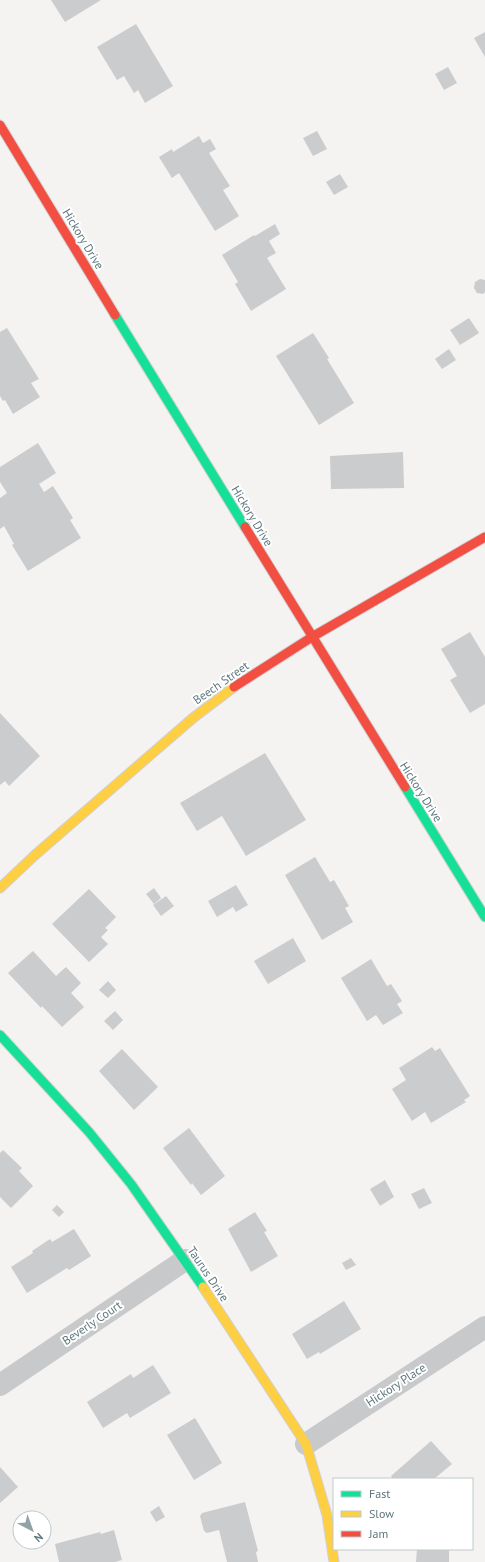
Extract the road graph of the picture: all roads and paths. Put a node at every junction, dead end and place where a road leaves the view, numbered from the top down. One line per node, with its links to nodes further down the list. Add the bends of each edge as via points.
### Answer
1 (0, 125): 3 (street, Hickory Drive)
2 (485, 537): 3 (street, Beech Street)
3 (312, 636): 4 (street, Beech Street, via 234,687 193,718); 5 (street, Hickory Drive)
4 (0, 887)
5 (485, 918)
6 (0, 1035): 7 (street, Taurus Drive, via 89,1132 131,1184)
7 (185, 1260): 9 (street, Beverly Court); 10 (street, Taurus Drive)
8 (485, 1327): 10 (street, Hickory Place)
9 (0, 1385)
10 (306, 1444): 11 (street, Taurus Drive, via 327,1515)
11 (334, 1562)

